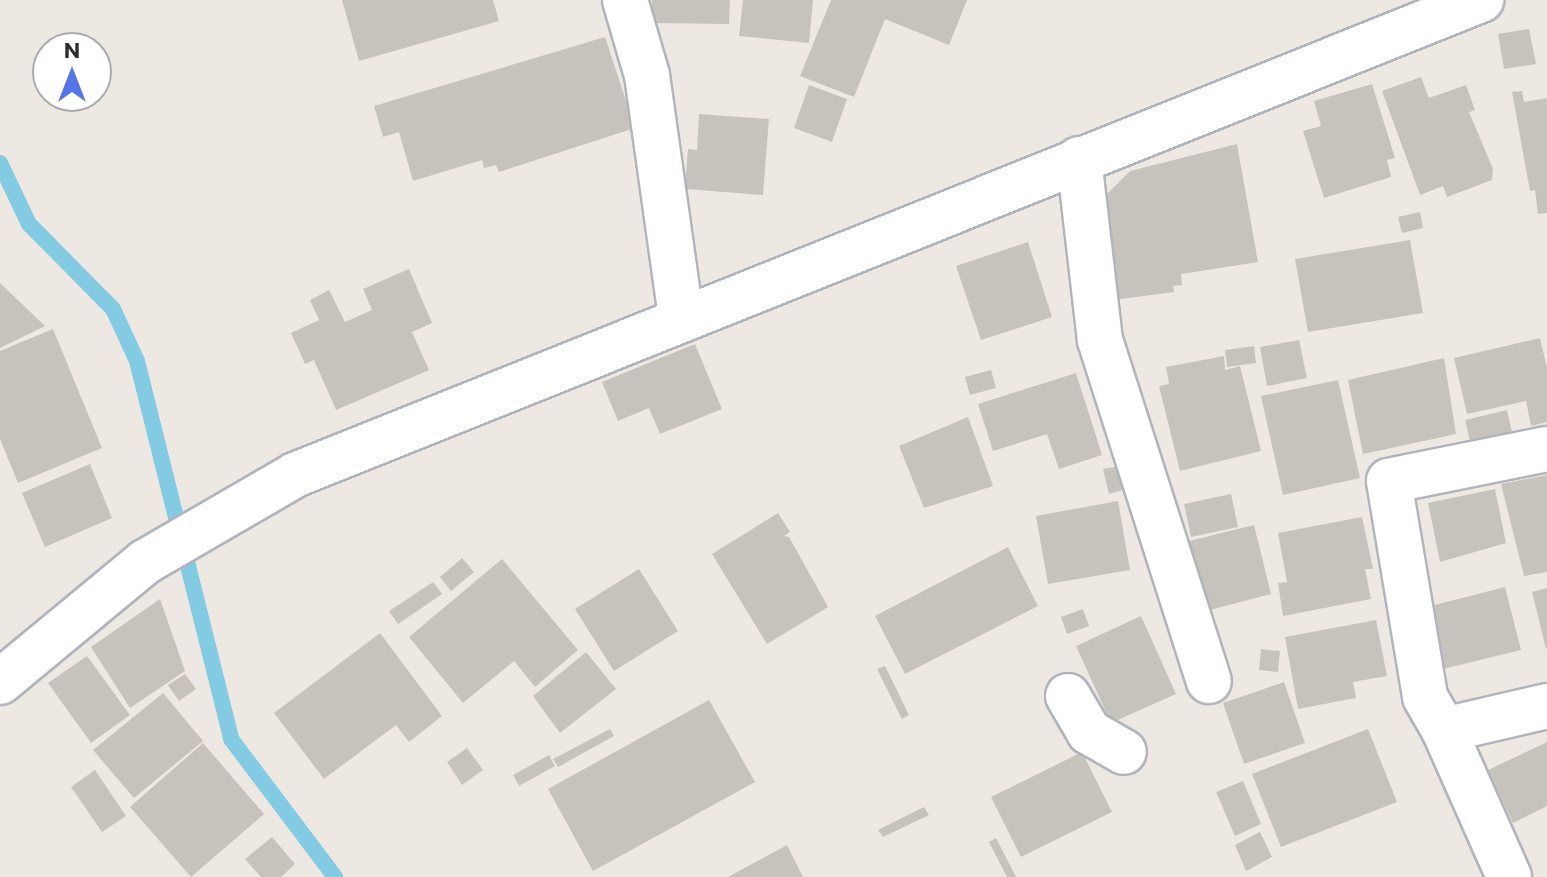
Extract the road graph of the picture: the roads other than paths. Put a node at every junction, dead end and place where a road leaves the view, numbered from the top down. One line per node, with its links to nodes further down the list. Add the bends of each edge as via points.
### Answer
1 (625, 0): 4 (street, via 647,75)
2 (1481, 0): 3 (street)
3 (1079, 159): 4 (street); 6 (street, via 1100,340)
4 (681, 317): 7 (street, via 295,475 145,562)
5 (1547, 449): 10 (street, via 1389,481 1425,697)
6 (1209, 681)
7 (0, 682)
8 (1068, 696): 11 (street, via 1089,732)
9 (1547, 706): 10 (street)
10 (1444, 730): 12 (street)
11 (1124, 752)
12 (1509, 877)

